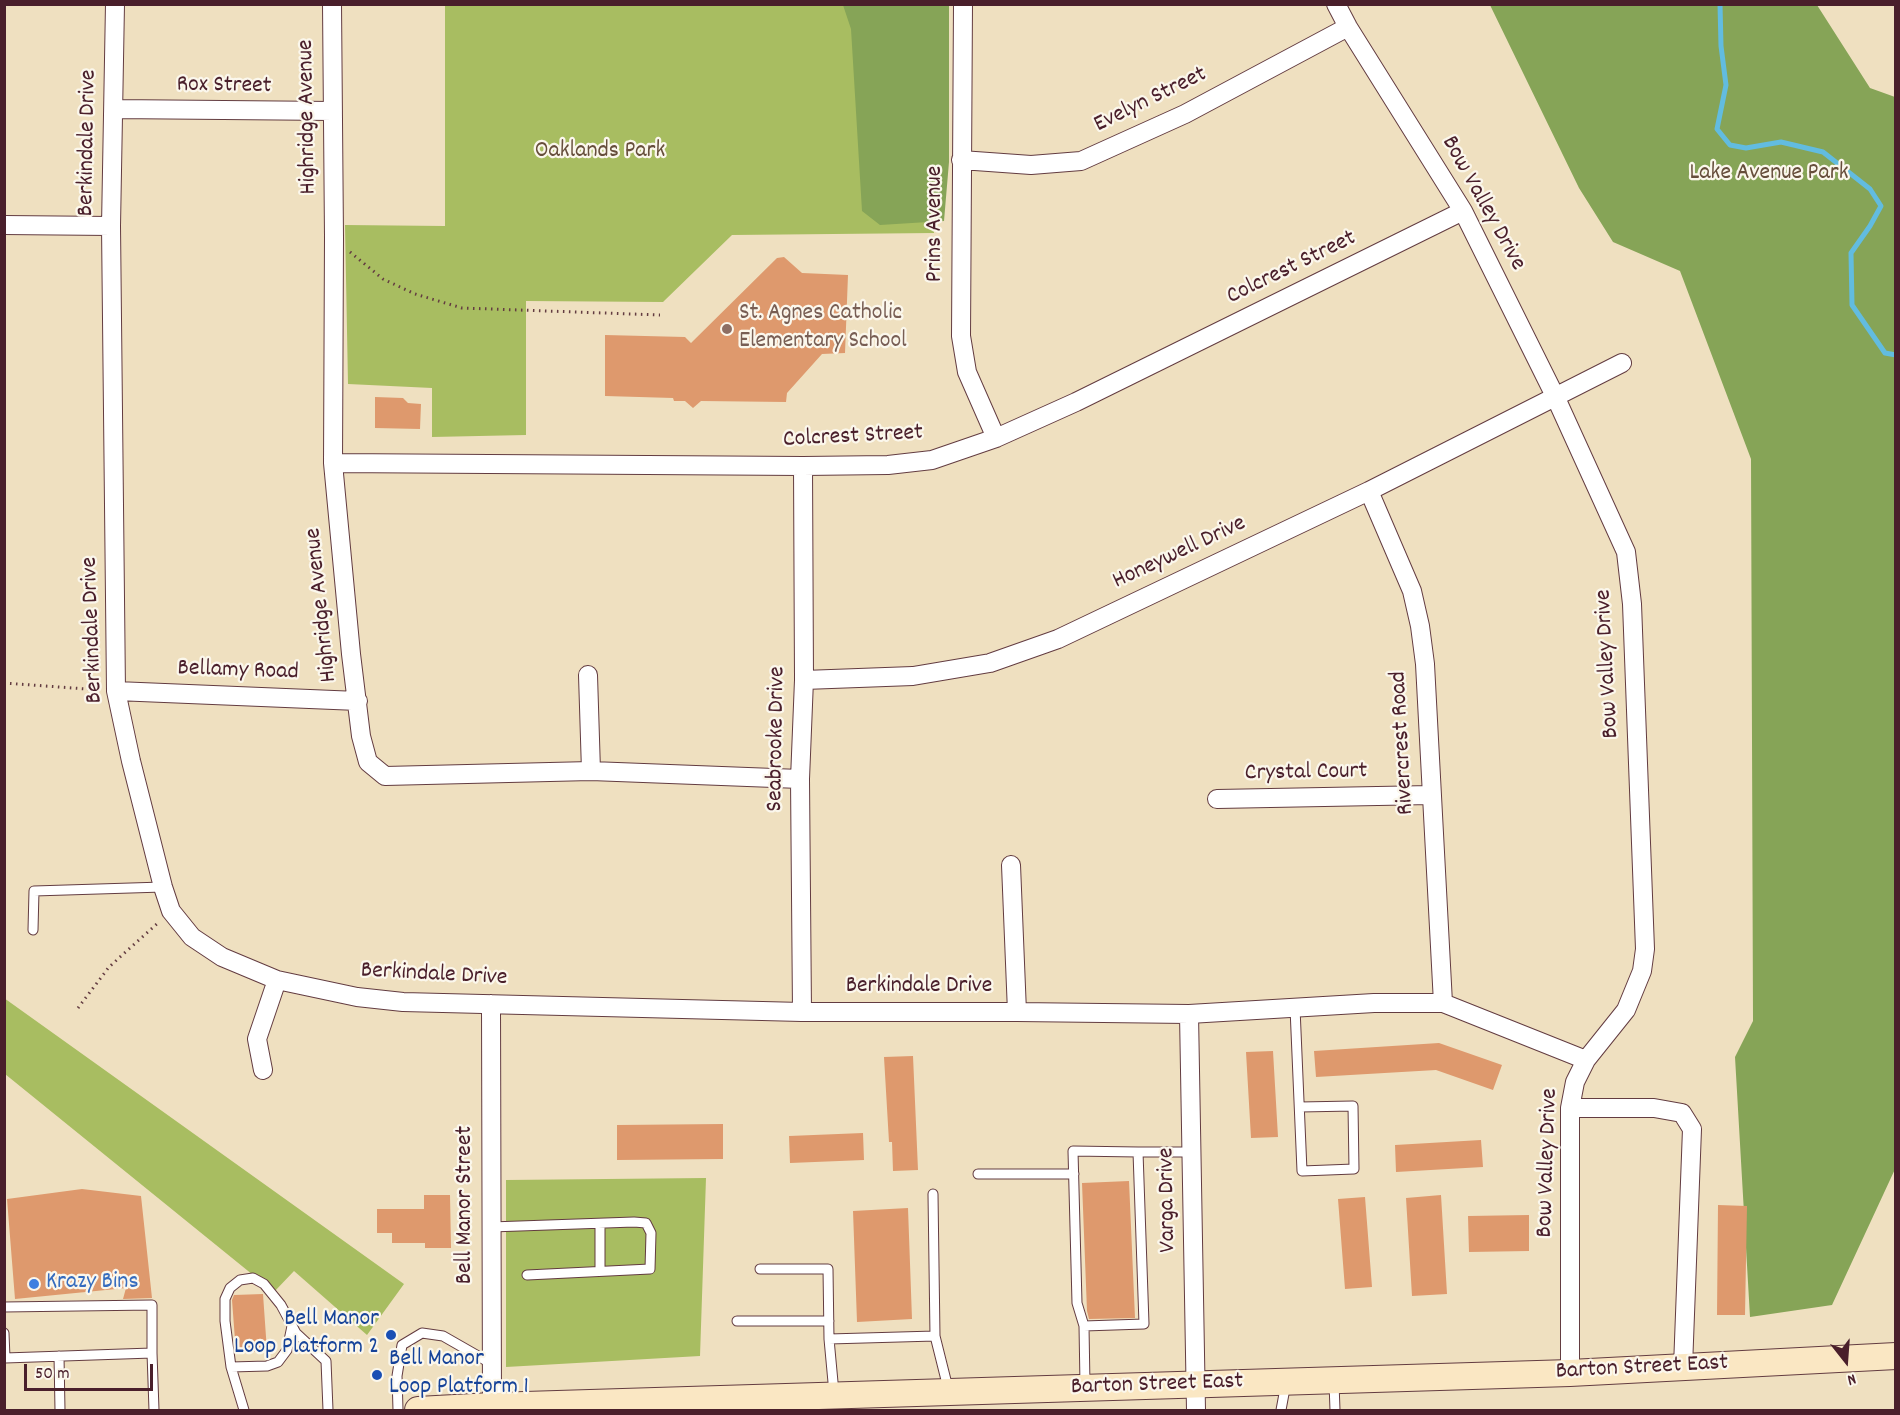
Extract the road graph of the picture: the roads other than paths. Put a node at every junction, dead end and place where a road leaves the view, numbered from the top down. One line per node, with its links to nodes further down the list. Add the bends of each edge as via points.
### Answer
1 (115, 4): 6 (street, Berkindale Drive)
2 (332, 4): 7 (street, Highridge Avenue)
3 (963, 4): 8 (street, Prins Avenue)
4 (1336, 4): 5 (street, Bow Valley Drive)
5 (1348, 27): 8 (street, Evelyn Street, via 1185,114 1081,161 1031,165); 9 (street, Bow Valley Drive)
6 (114, 110): 7 (street, Rox Street); 11 (street, Berkindale Drive)
7 (333, 111): 15 (street, Highridge Avenue)
8 (961, 160): 14 (street, Prins Avenue, via 961,336 967,372)
9 (1463, 211): 13 (street, Bow Valley Drive); 14 (street, Colcrest Street)
10 (4, 225): 11 (street)
11 (111, 226): 20 (street, Berkindale Drive)
12 (1622, 363): 13 (street, Honeywell Drive)
13 (1555, 396): 17 (street, Honeywell Drive); 36 (street, Bow Valley Drive, via 1626,552 1632,604 1646,949 1642,971 1626,1010)
14 (996, 438): 16 (street, Colcrest Street, via 932,460)
15 (333, 463): 16 (street, Colcrest Street); 21 (street, Highridge Avenue)
16 (803, 466): 19 (street, Seabrooke Drive)
17 (1369, 491): 19 (street, Honeywell Drive, via 1058,639 990,663 913,676); 24 (street, Rivercrest Road, via 1412,591 1420,626)
18 (588, 675): 22 (street)
19 (804, 680): 23 (street, Seabrooke Drive)
20 (116, 691): 21 (street, Bellamy Road); 27 (street, Berkindale Drive)
21 (358, 701): 22 (street, Highridge Avenue, via 368,762 385,776)
22 (591, 771): 23 (street, Highridge Avenue)
23 (800, 778): 33 (street, Seabrooke Drive)
24 (1431, 795): 25 (street, Crystal Court); 30 (street, Rivercrest Road)
25 (1217, 799)
26 (1011, 865): 34 (street)
27 (163, 887): 28 (lane, via 34,891); 29 (street, Berkindale Drive, via 171,911 192,937 222,957)
28 (33, 930)
29 (277, 980): 31 (street, Berkindale Drive, via 357,997); 37 (street, via 257,1040)
30 (1443, 1002): 32 (street, Berkindale Drive); 36 (street, Berkindale Drive)
31 (491, 1004): 33 (street, Berkindale Drive); 46 (street, Bell Manor Street)
32 (1295, 1008): 35 (street, Berkindale Drive); 38 (lane)
33 (802, 1012): 34 (street, Berkindale Drive)
34 (1017, 1012): 35 (street, Berkindale Drive)
35 (1189, 1014): 41 (street, Varga Drive)
36 (1586, 1060): 39 (street, Bow Valley Drive, via 1575,1082)
37 (263, 1070)
38 (1300, 1107): 38 (lane, via 1302,1171 1354,1169 1353,1106)
39 (1570, 1108): 63 (street, via 1654,1108 1682,1113 1692,1129); 64 (street, Bow Valley Drive)
40 (1138, 1152): 41 (lane); 42 (lane, via 1073,1151); 54 (lane, via 1144,1324)
41 (1192, 1152): 67 (street, Varga Drive)
42 (1074, 1173): 43 (lane); 54 (lane, via 1077,1303)
43 (978, 1174)
44 (933, 1194): 56 (lane)
45 (600, 1225): 46 (lane); 48 (lane); 48 (lane, via 634,1222 646,1224 651,1233 650,1269)
46 (491, 1227): 61 (street, Bell Manor Street)
47 (760, 1269): 51 (lane, via 828,1269)
48 (600, 1270): 49 (lane)
49 (527, 1275)
50 (4, 1307): 58 (lane, via 152,1305)
51 (829, 1321): 52 (lane); 57 (lane)
52 (736, 1322)
53 (292, 1326): 62 (lane, via 287,1350 278,1362); 62 (lane, via 264,1284 253,1278 240,1281 230,1288 225,1299); 77 (lane, via 326,1361)
54 (1084, 1326): 68 (lane)
55 (4, 1334): 59 (lane, via 5,1358)
56 (935, 1336): 57 (lane); 69 (lane)
57 (829, 1339): 70 (lane)
58 (152, 1353): 59 (lane); 75 (lane)
59 (59, 1356): 74 (lane)
60 (1896, 1356): 63 (main road, Barton Street East)
61 (492, 1364): 71 (street, Bell Manor Street); 78 (lane, via 443,1336 422,1333 402,1344 397,1376)
62 (231, 1367): 76 (lane)
63 (1683, 1367): 64 (main road, Barton Street East)
64 (1570, 1373): 65 (main road, Barton Street East)
65 (1334, 1381): 66 (main road, Barton Street East); 82 (lane)
66 (1286, 1382): 67 (main road, Barton Street East); 81 (lane)
67 (1196, 1385): 68 (main road, Barton Street East); 80 (street, Varga Drive)
68 (1085, 1388): 69 (main road, Barton Street East)
69 (950, 1392): 70 (main road, Barton Street East)
70 (834, 1396): 72 (main road, Barton Street East)
71 (492, 1406): 73 (main road, Barton Street East); 79 (main road, Barton Street East)
72 (672, 1406): 73 (main road, Barton Street East)
73 (530, 1408)
74 (60, 1410)
75 (154, 1410)
76 (244, 1410)
77 (328, 1410)
78 (398, 1410)
79 (432, 1410)
80 (1196, 1410)
81 (1281, 1410)
82 (1335, 1410)

